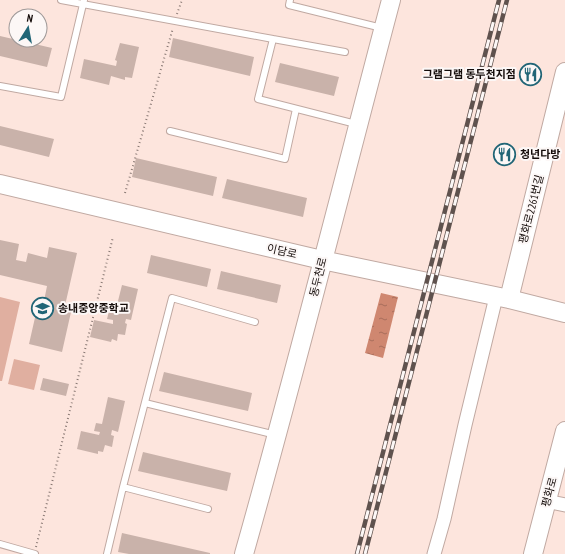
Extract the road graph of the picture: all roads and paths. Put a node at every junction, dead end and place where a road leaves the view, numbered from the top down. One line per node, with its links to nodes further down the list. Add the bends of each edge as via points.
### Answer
1 (61, 0): 5 (lane)
2 (182, 0): 6 (path)
3 (290, 0): 7 (lane, via 289,6)
4 (391, 0): 7 (street, 동두천로)
5 (83, 2): 6 (lane); 11 (lane, via 61,97)
6 (175, 21): 8 (lane); 16 (path)
7 (384, 28): 13 (street, 동두천로)
8 (273, 39): 9 (lane); 12 (lane, via 258,99)
9 (345, 52)
10 (565, 72): 19 (street, 평화로2261번길)
11 (0, 86)
12 (296, 109): 13 (lane); 14 (lane, via 285,159)
13 (358, 125): 18 (street, 동두천로)
14 (170, 131)
15 (0, 184): 18 (street, 이담로)
16 (125, 193)
17 (113, 237): 30 (path)
18 (322, 260): 19 (street, 이담로); 24 (street, 동두천로)
19 (502, 298): 20 (street, 이담로); 33 (street, via 465,424)
20 (565, 313)
21 (255, 322): 22 (lane, via 172,298)
22 (145, 403): 24 (lane); 25 (lane)
23 (565, 431): 26 (street, 평화로)
24 (277, 435): 32 (street, 동두천로)
25 (123, 487): 28 (lane); 31 (lane)
26 (546, 501): 27 (street); 34 (street, 평화로)
27 (565, 505)
28 (208, 509)
29 (0, 544): 30 (lane)
30 (35, 554)
31 (107, 554)
32 (244, 554)
33 (434, 554)
34 (533, 554)

